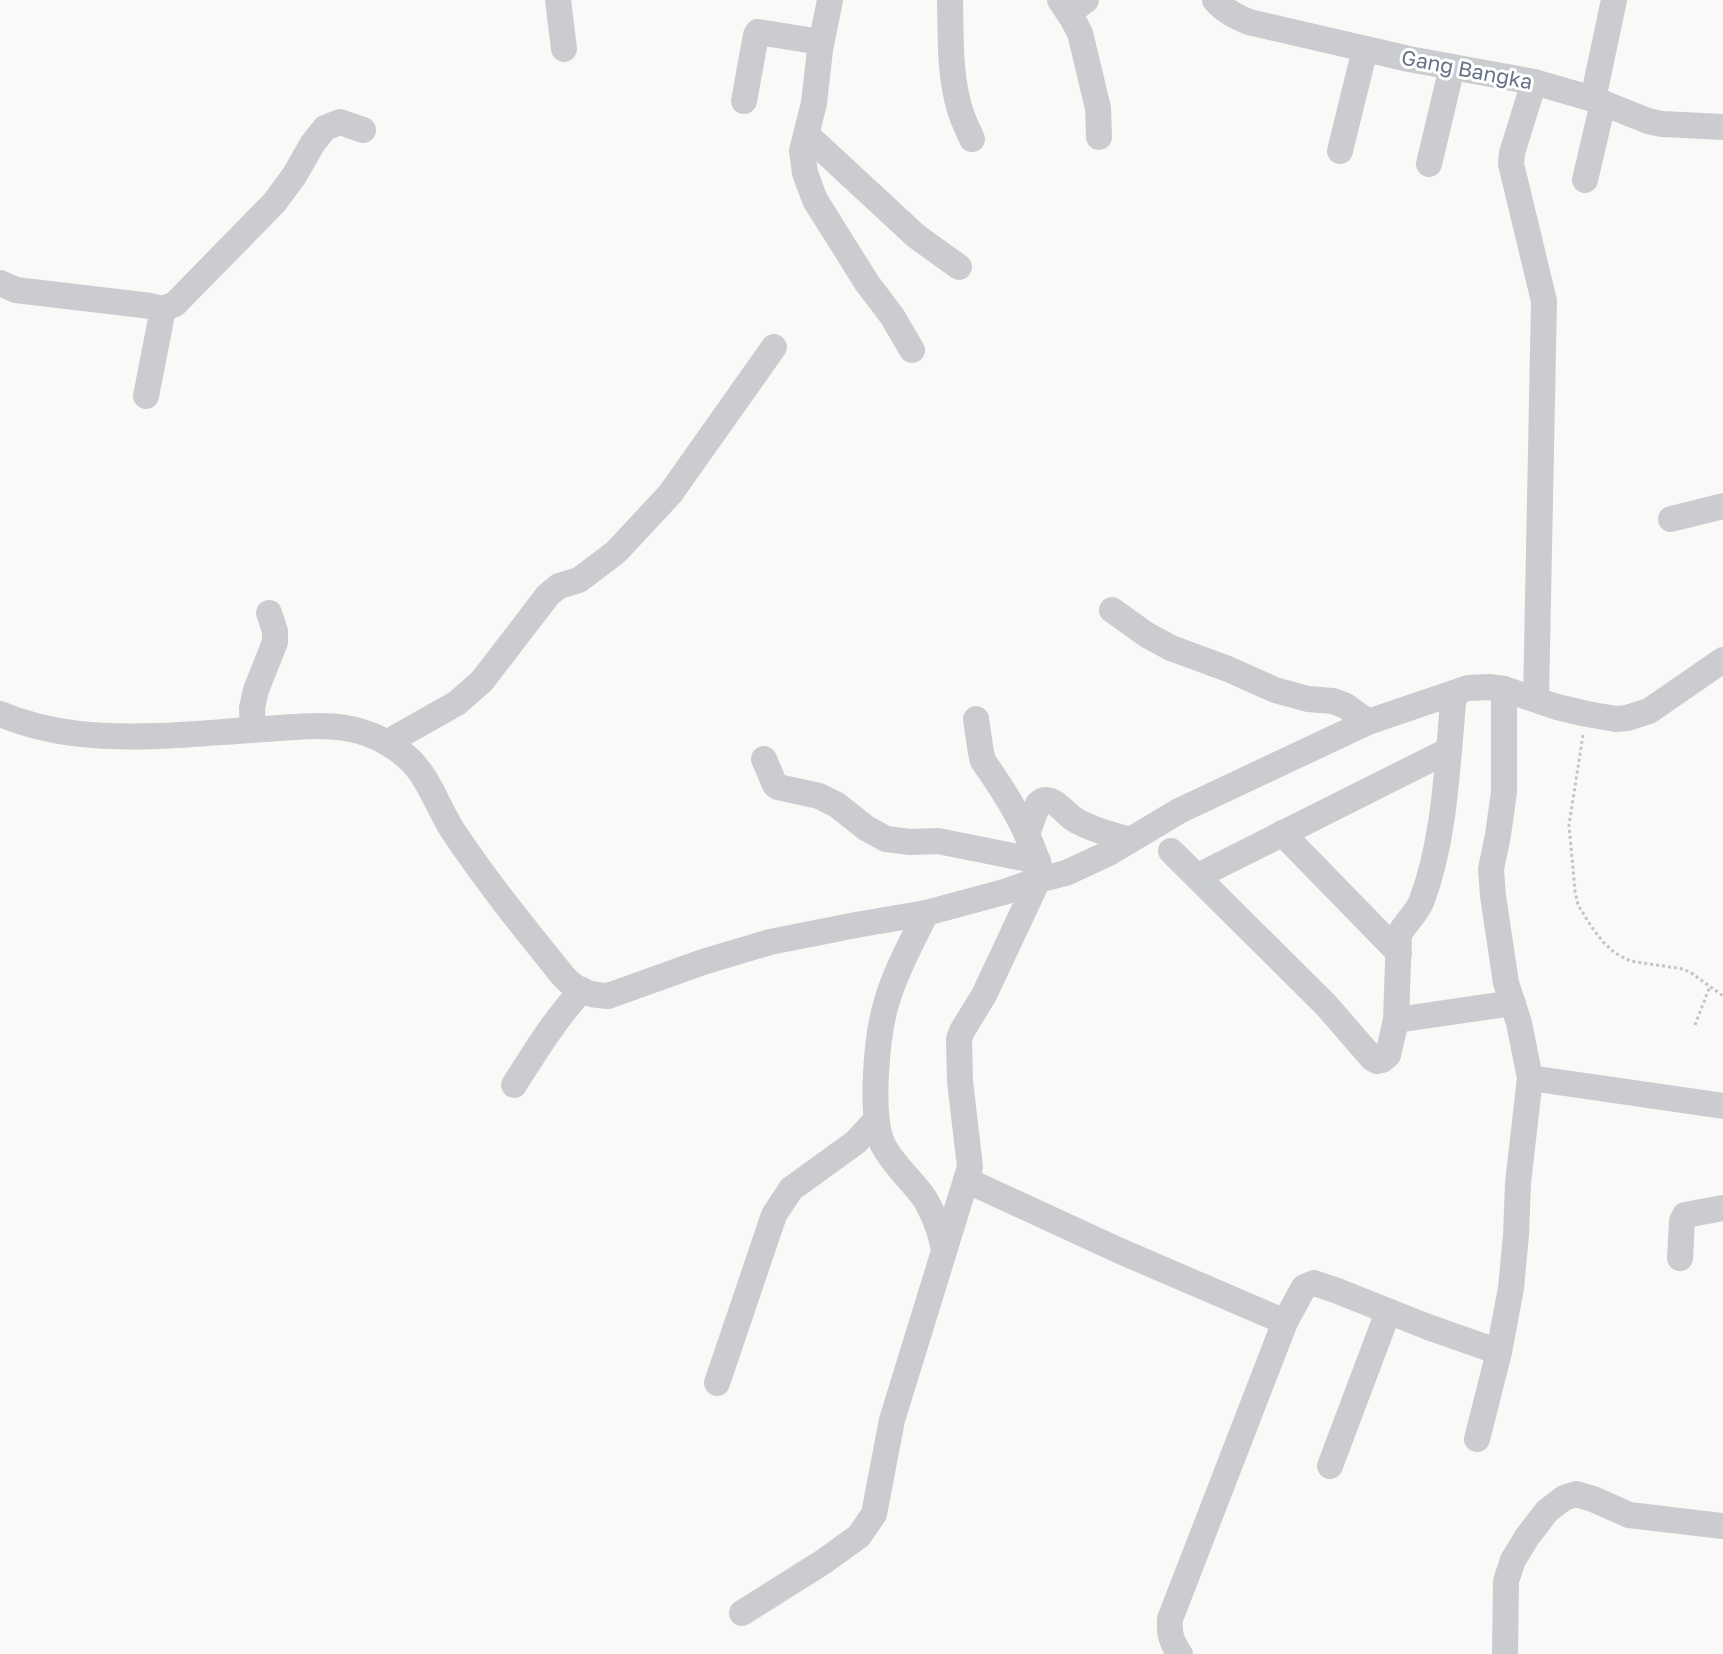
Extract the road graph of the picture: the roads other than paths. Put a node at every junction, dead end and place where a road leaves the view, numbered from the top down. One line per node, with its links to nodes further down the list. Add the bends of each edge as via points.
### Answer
1 (558, 0): 9 (street)
2 (830, 0): 8 (street)
3 (950, 0): 19 (street, via 955,85)
4 (1215, 0): 7 (street, Gang Bangka, via 1233,15)
5 (1614, 0): 14 (street)
6 (1071, 4): 18 (street, via 1096,98)
7 (1254, 11): 10 (street, Gang Bangka)
8 (821, 42): 13 (street, via 757,33); 17 (street)
9 (564, 49)
10 (1365, 49): 11 (street, Gang Bangka); 20 (street)
11 (1452, 67): 12 (street, Gang Bangka); 21 (street)
12 (1533, 82): 14 (street, Gang Bangka); 36 (street, via 1510,164 1544,302)
13 (744, 101)
14 (1598, 101): 15 (street, Gang Bangka, via 1648,122); 22 (street)
15 (1723, 127)
16 (363, 130): 25 (street, via 340,122 325,128 274,203 175,304)
17 (807, 135): 23 (street, via 916,236); 27 (street, via 802,151 815,200)
18 (1099, 137)
19 (972, 139)
20 (1340, 151)
21 (1429, 164)
22 (1585, 180)
23 (959, 267)
24 (0, 283): 25 (street, via 16,290)
25 (163, 309): 28 (street)
26 (774, 347): 41 (street, via 669,494 616,552 579,580 559,586 548,596 482,681 457,704)
27 (912, 350)
28 (146, 396)
29 (1723, 506): 30 (street)
30 (1671, 519)
31 (1112, 610): 39 (street, via 1171,648 1275,690 1333,701)
32 (269, 613): 40 (street, via 275,642 256,690)
33 (1723, 660): 36 (street, via 1639,715 1616,719)
34 (1504, 689): 35 (street, via 1468,688); 36 (street); 53 (street, via 1504,792 1491,869 1506,983)
35 (1454, 694): 39 (street); 42 (street)
36 (1536, 699)
37 (0, 714): 40 (street, via 33,726 84,735 157,736)
38 (976, 719): 45 (street, via 983,761)
39 (1368, 722): 46 (street, via 1179,811)
40 (253, 730): 41 (street, via 336,726)
41 (388, 742): 52 (street, via 422,774 452,828 497,893 563,976)
42 (1449, 750): 44 (street); 51 (street, via 1440,831 1426,888 1399,935)
43 (764, 759): 48 (street, via 778,787 819,796 886,839 938,841)
44 (1282, 833): 49 (street); 51 (street)
45 (1027, 834): 46 (street, via 1038,804 1048,800 1075,820); 48 (street)
46 (1130, 840): 48 (street, via 1066,873)
47 (1171, 850): 49 (street)
48 (1040, 874): 50 (street, via 1004,892); 59 (street, via 984,995 959,1039 970,1167)
49 (1198, 876): 54 (street, via 1377,1061 1388,1055)
50 (926, 913): 52 (street, via 770,942 608,996); 58 (street, via 887,1001 878,1046)
51 (1399, 953): 54 (street)
52 (582, 990): 56 (street)
53 (1513, 1003): 54 (street); 55 (street)
54 (1396, 1020)
55 (1530, 1078): 57 (street); 65 (street, via 1516,1235)
56 (514, 1085)
57 (1723, 1106)
58 (876, 1120): 61 (street, via 882,1143 895,1165 924,1198 939,1227); 66 (street, via 856,1142 791,1189 782,1201)
59 (966, 1180): 61 (street); 64 (street)
60 (1723, 1208): 62 (street, via 1685,1215)
61 (944, 1250): 70 (street, via 892,1420 874,1514 859,1536)
62 (1680, 1258)
63 (1388, 1312): 64 (street, via 1314,1283 1304,1287); 65 (street); 68 (street)
64 (1286, 1322): 71 (street, via 1170,1619 1168,1633)
65 (1499, 1352): 67 (street)
66 (717, 1383)
67 (1477, 1439)
68 (1330, 1466)
69 (1723, 1526): 72 (street, via 1629,1515 1576,1494 1564,1498 1547,1511 1513,1560 1506,1581)
70 (742, 1613)
71 (1180, 1654)
72 (1505, 1654)

